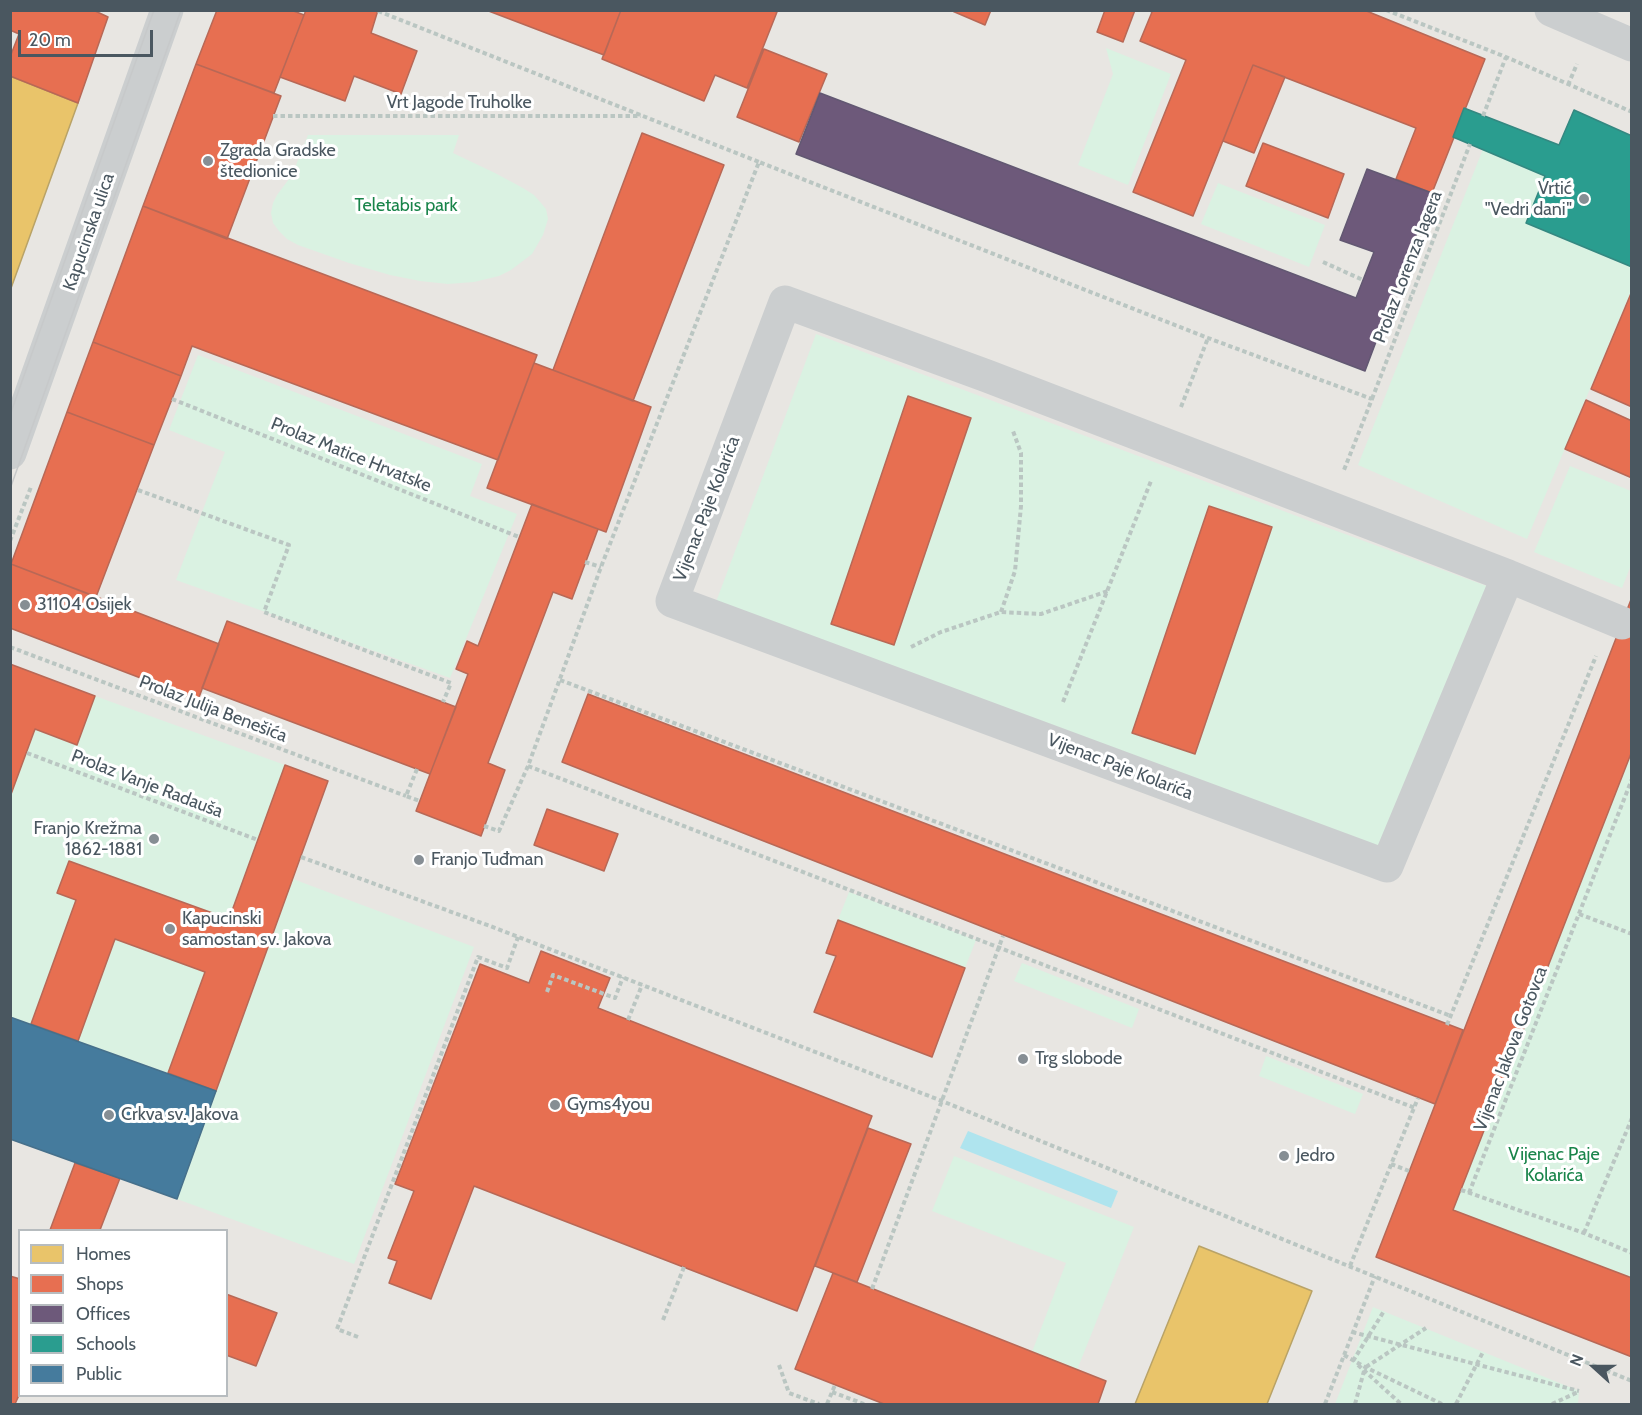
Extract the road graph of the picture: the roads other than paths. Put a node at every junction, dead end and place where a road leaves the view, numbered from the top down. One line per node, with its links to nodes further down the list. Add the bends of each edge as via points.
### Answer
1 (167, 10): 4 (street, Kapucinska ulica)
2 (1551, 10): 3 (street)
3 (1632, 45)
4 (10, 453)
5 (1508, 576): 5 (street, Vijenac Paje Kolarića, via 784,302 672,602 1387,866); 6 (street, Vijenac Paje Kolarića)
6 (1616, 620)

